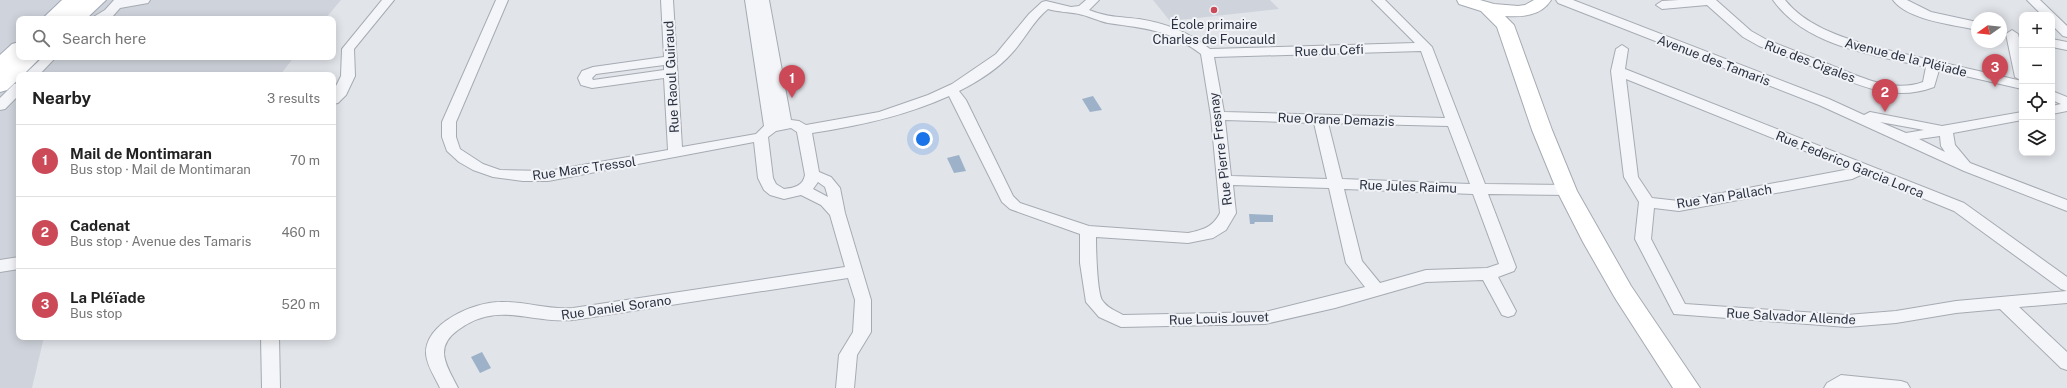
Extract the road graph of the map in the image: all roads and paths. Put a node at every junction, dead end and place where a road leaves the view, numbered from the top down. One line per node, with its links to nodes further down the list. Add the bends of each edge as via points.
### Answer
1 (72, 0): 25 (main road)
2 (84, 0): 26 (main road)
3 (97, 0): 27 (main road)
4 (144, 0): 20 (street)
5 (388, 0): 55 (street, via 348,49 348,76)
6 (502, 0): 69 (street, Rue Marc Tressol, via 449,122 449,137 454,151 478,168 498,174 523,176 548,176)
7 (667, 0): 46 (street, Rue Raoul Guiraud)
8 (751, 0): 66 (street)
9 (763, 0): 66 (street)
10 (1092, 0): 23 (street, via 1088,8)
11 (1378, 0): 36 (street)
12 (1465, 0): 29 (street)
13 (1562, 0): 22 (street, Avenue des Tamaris)
14 (1779, 0): 44 (street, Avenue de la Pléïade, via 1793,15 1824,34 1866,49)
15 (1899, 0): 31 (street, via 1913,10)
16 (2033, 0): 24 (street)
17 (1543, 1): 22 (street, Avenue des Tamaris); 29 (street)
18 (1709, 1): 21 (street); 44 (street, Rue des Cigales, via 1747,34 1763,43 1871,85 1889,90 1918,89 1929,84)
19 (1045, 2): 23 (street, via 1071,10); 53 (street, via 1008,52 981,74)
20 (120, 3): 28 (street)
21 (1662, 5)
22 (1580, 8): 60 (street, Avenue des Tamaris)
23 (1080, 10): 39 (street, via 1092,17 1169,29 1194,42)
24 (2046, 12)
25 (54, 16)
26 (65, 16)
27 (78, 16)
28 (102, 16)
29 (1510, 18): 77 (street)
30 (2055, 21): 32 (street)
31 (1971, 25)
32 (2067, 33)
33 (2012, 34): 45 (street)
34 (2055, 44): 35 (street)
35 (2067, 46)
36 (1426, 47): 39 (street, Rue du Cefi); 64 (street, Rue Louis Jouvet)
37 (1622, 49): 47 (street)
38 (16, 51): 43 (main road)
39 (1207, 53): 61 (street, Rue Pierre Fresnay)
40 (18, 60): 49 (main road)
41 (29, 60): 51 (main road)
42 (47, 60): 48 (street)
43 (0, 65)
44 (1933, 65): 50 (street, Avenue de la Pléïade)
45 (2019, 65)
46 (671, 67): 46 (street, via 593,71 585,78 586,82 592,84); 69 (street, Rue Raoul Guiraud)
47 (1618, 71): 70 (street, Rue Federico Garcia Lorca); 78 (street, via 1631,177)
48 (34, 72)
49 (0, 76)
50 (2019, 84)
51 (0, 86)
52 (16, 90): 57 (street)
53 (951, 90): 67 (street, via 913,107 883,116); 81 (street, Rue Pierre Fresnay, via 959,100 1007,199 1015,206)
54 (2055, 96): 56 (street)
55 (336, 97)
56 (2067, 102)
57 (0, 106)
58 (2067, 107): 59 (street)
59 (2055, 109)
60 (1849, 113): 65 (street, Avenue des Tamaris); 68 (street, Avenue des Tamaris)
61 (1218, 116): 63 (street, Rue Orane Demazis); 73 (street, Rue Pierre Fresnay)
62 (2019, 117): 65 (street, Avenue des Tamaris)
63 (1320, 119): 64 (street, Rue Orane Demazis); 74 (street)
64 (1453, 122): 75 (street, Rue Louis Jouvet)
65 (1946, 129): 68 (street, Avenue des Tamaris); 71 (street, via 1948,146)
66 (772, 130): 67 (street, via 794,124); 69 (street, Rue Marc Tressol); 76 (street, via 767,182 771,190 778,194)
67 (804, 130): 72 (street)
68 (1904, 138): 71 (street)
69 (675, 153)
70 (1861, 168): 78 (street, Rue Yan Pallach, via 1852,174 1679,206); 86 (street, Rue Federico Garcia Lorca, via 1959,207)
71 (1969, 168): 79 (street)
72 (812, 175): 76 (street, via 809,185); 80 (street, via 827,179 832,184)
73 (1224, 180): 74 (street, Rue Jules Raimu); 81 (street, Rue Pierre Fresnay, via 1228,213 1221,226 1207,234 1188,238)
74 (1336, 183): 75 (street, Rue Jules Raimu); 87 (street, via 1354,263)
75 (1480, 189): 77 (street, Rue Jules Raimu); 85 (street, Rue Louis Jouvet, via 1508,267)
76 (802, 190): 80 (street, via 826,202)
77 (1567, 190): 96 (street, via 1620,289)
78 (1647, 202): 89 (street, Rue Salvador Allende, via 1643,239 1680,310 1848,321)
79 (2067, 206)
80 (838, 213): 84 (street)
81 (1088, 231): 87 (street, Rue Louis Jouvet, via 1088,263 1094,302 1105,313 1121,321 1265,318)
82 (16, 263): 83 (street)
83 (0, 266)
84 (854, 271): 94 (street, Rue Daniel Sorano, via 594,312 554,315 495,308 475,312 453,324 441,336 434,350 437,364); 95 (street, via 863,300 864,324 857,342 848,355)
85 (1488, 274): 87 (street, Rue Louis Jouvet, via 1426,276); 90 (street)
86 (2067, 284)
87 (1376, 290)
88 (2067, 297): 89 (street, Rue Salvador Allende)
89 (2003, 302): 92 (street)
90 (1508, 311)
91 (270, 340): 93 (street)
92 (2067, 363)
93 (270, 388)
94 (449, 388)
95 (845, 388)
96 (1687, 388)
97 (1833, 388): 98 (street, via 1841,382)
98 (1900, 388)

